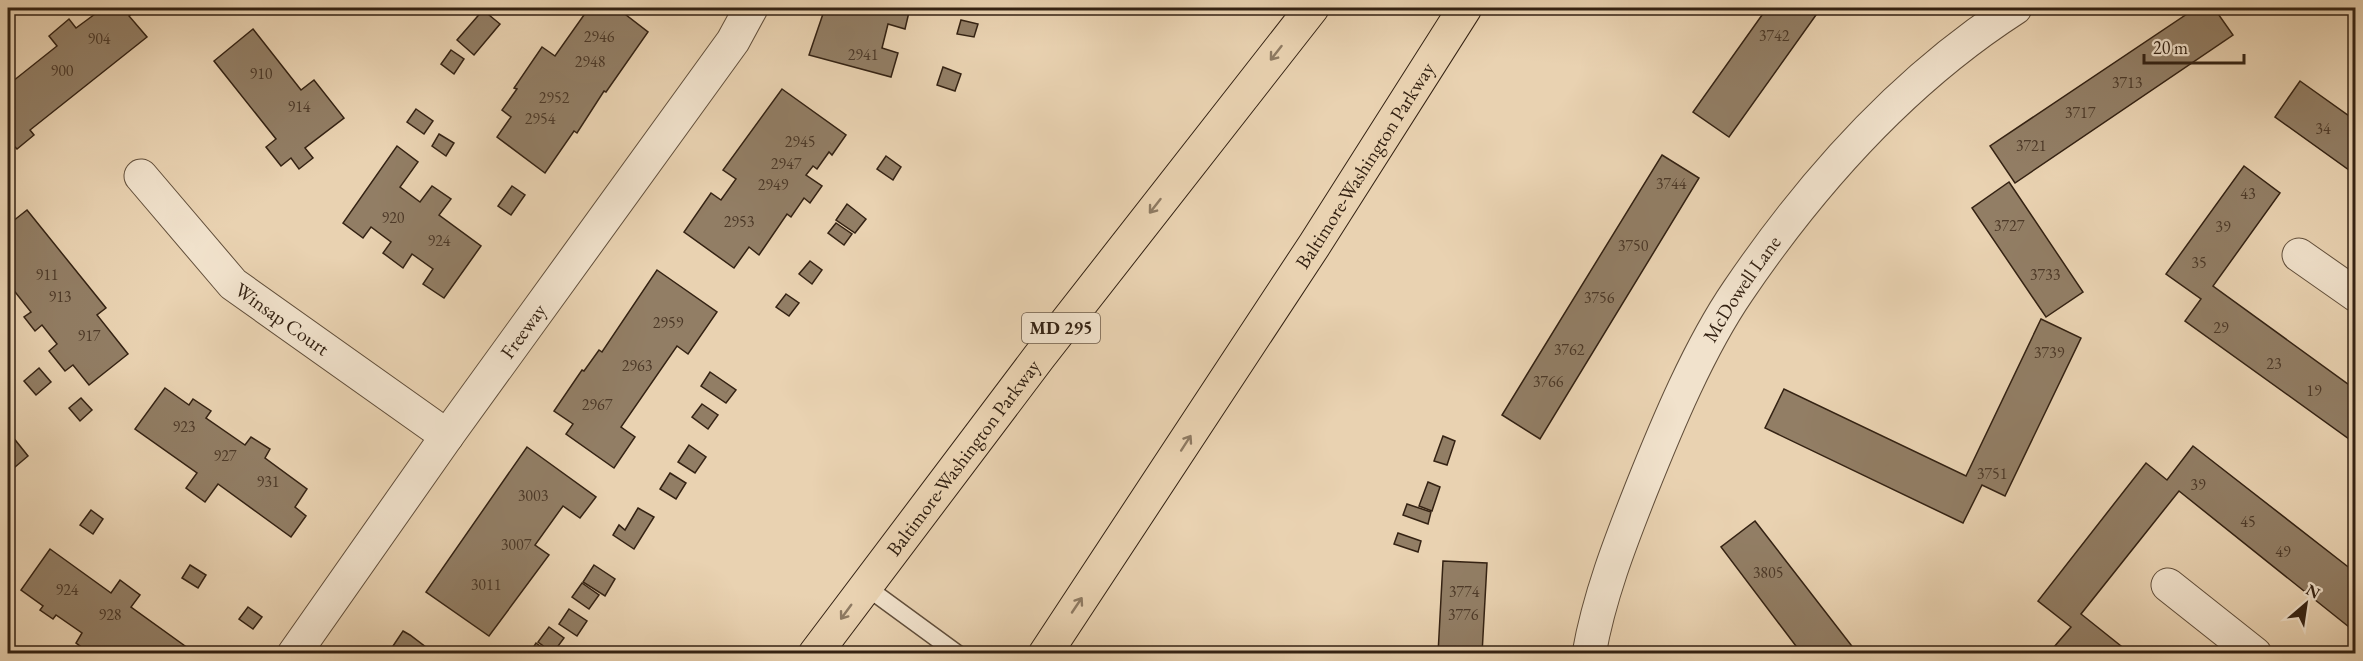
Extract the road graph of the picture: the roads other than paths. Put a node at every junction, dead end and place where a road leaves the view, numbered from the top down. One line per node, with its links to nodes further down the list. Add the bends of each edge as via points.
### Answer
1 (751, 8): 8 (street, Freeway, via 726,50)
2 (1312, 8): 10 (highway, Baltimore-Washington Parkway / MD 295, one-way to 10)
3 (1465, 8): 14 (highway, Baltimore-Washington Parkway, one-way to 3, via 1296,274)
4 (2015, 8): 15 (street, McDowell Lane, via 1980,30 1915,84 1849,151 1794,214 1737,292 1695,367 1653,459 1620,542 1594,624)
5 (141, 176): 8 (street, Winsap Court, via 233,284)
6 (2299, 255): 7 (street)
7 (2355, 295)
8 (447, 436): 11 (street, Freeway)
9 (2168, 585): 16 (street)
10 (865, 586): 12 (highway, Baltimore-Washington Parkway / MD 295, one-way to 12); 13 (lane)
11 (294, 654)
12 (815, 654)
13 (958, 654)
14 (1045, 654)
15 (1589, 654)
16 (2255, 654)

